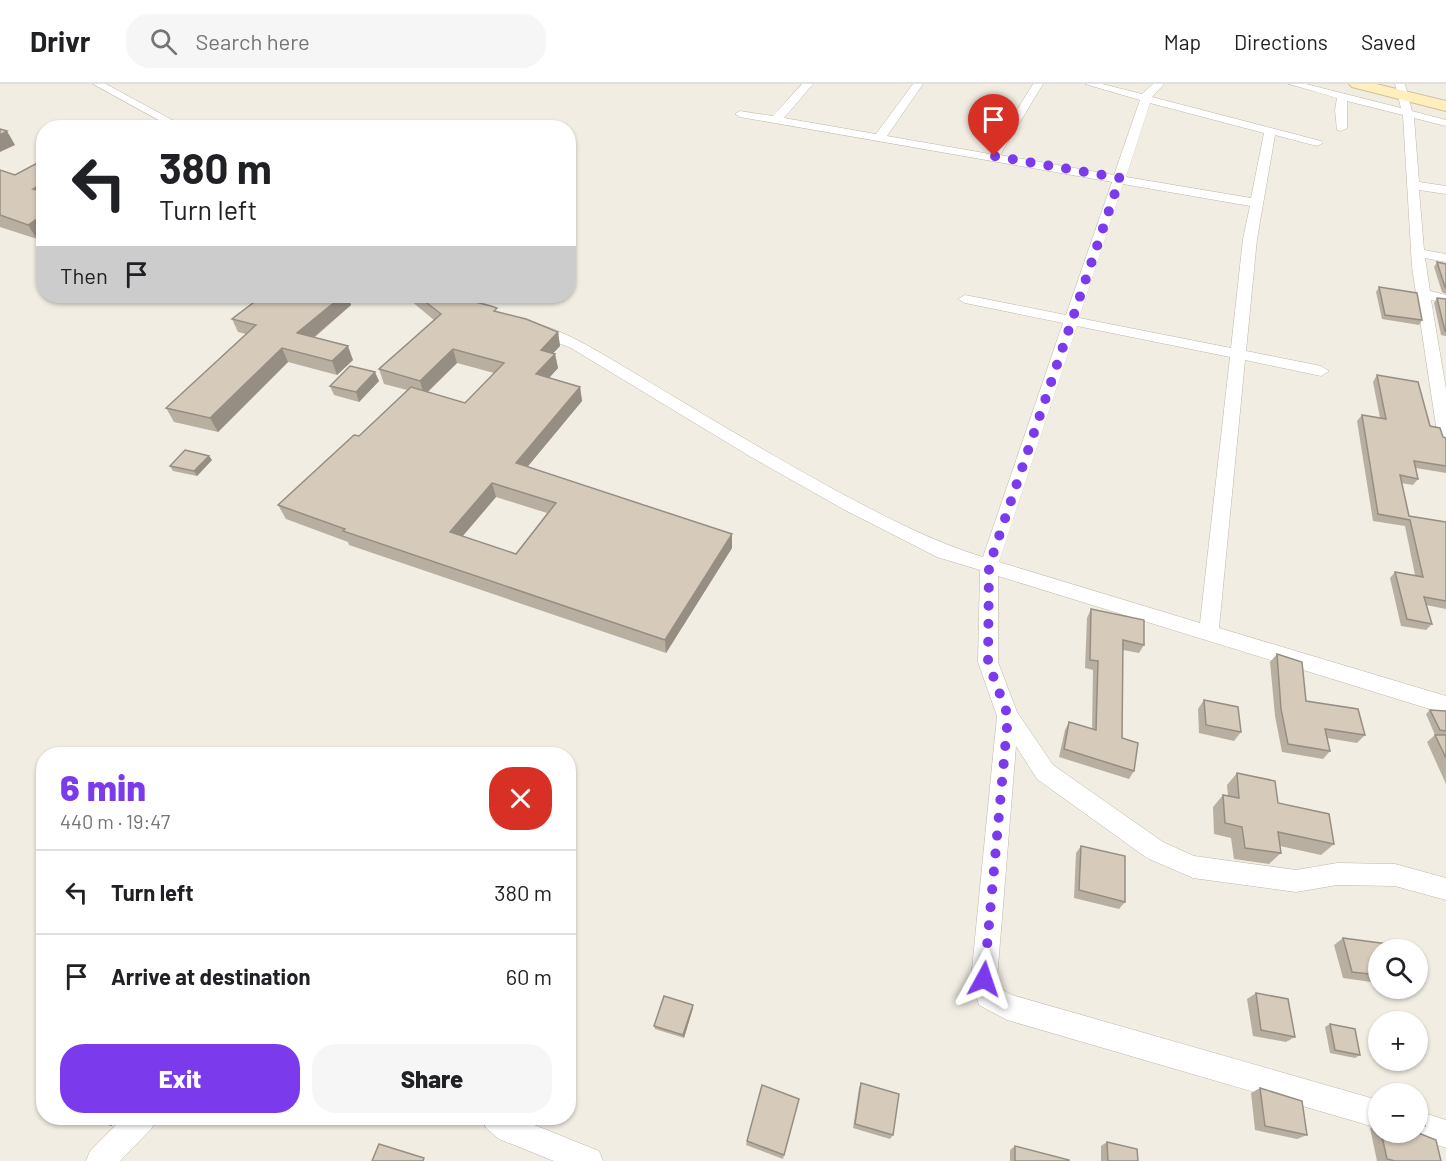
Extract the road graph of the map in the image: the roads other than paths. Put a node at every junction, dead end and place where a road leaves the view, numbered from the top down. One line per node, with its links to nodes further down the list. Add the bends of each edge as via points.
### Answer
1 (98, 84): 15 (street)
2 (808, 84): 16 (street)
3 (918, 84): 20 (street)
4 (1038, 84): 22 (street)
5 (1090, 84): 11 (street)
6 (1159, 84): 11 (street)
7 (1294, 84): 10 (street)
8 (1357, 84): 9 (street)
9 (1402, 89): 12 (street); 14 (street)
10 (1343, 97): 14 (street); 18 (street)
11 (1146, 99): 19 (street); 23 (street)
12 (1446, 106)
13 (740, 114): 16 (street)
14 (1408, 115): 17 (street); 24 (street)
15 (167, 120)
16 (776, 120): 20 (street)
17 (1446, 123)
18 (1341, 128)
19 (1270, 132): 21 (street); 26 (street)
20 (880, 137): 22 (street)
21 (1317, 143)
22 (994, 156): 23 (street)
23 (1120, 178): 26 (street); 33 (street)
24 (1413, 185): 25 (street); 27 (street)
25 (1446, 190)
26 (1256, 203): 34 (street)
27 (1418, 253): 28 (street); 29 (street)
28 (1446, 258)
29 (1423, 294): 31 (street); 35 (street)
30 (965, 299): 33 (street)
31 (1446, 299)
32 (473, 303): 38 (street, via 576,345 894,530 942,552)
33 (1071, 322): 34 (street); 38 (street)
34 (1239, 355): 36 (street); 39 (street)
35 (1440, 360): 37 (street)
36 (1321, 371)
37 (1445, 428)
38 (989, 566): 39 (street); 41 (street, via 988,662)
39 (1209, 633): 40 (street)
40 (1446, 705)
41 (1008, 716): 42 (street, via 1045,772 1155,850 1193,867 1296,881 1336,874 1395,875); 43 (street, via 984,979 988,996 1007,1006)
42 (1446, 889)
43 (1368, 1111)
44 (135, 1125): 48 (street)
45 (504, 1125): 49 (street)
46 (1428, 1128): 47 (street)
47 (1446, 1134)
48 (100, 1161)
49 (589, 1161)

